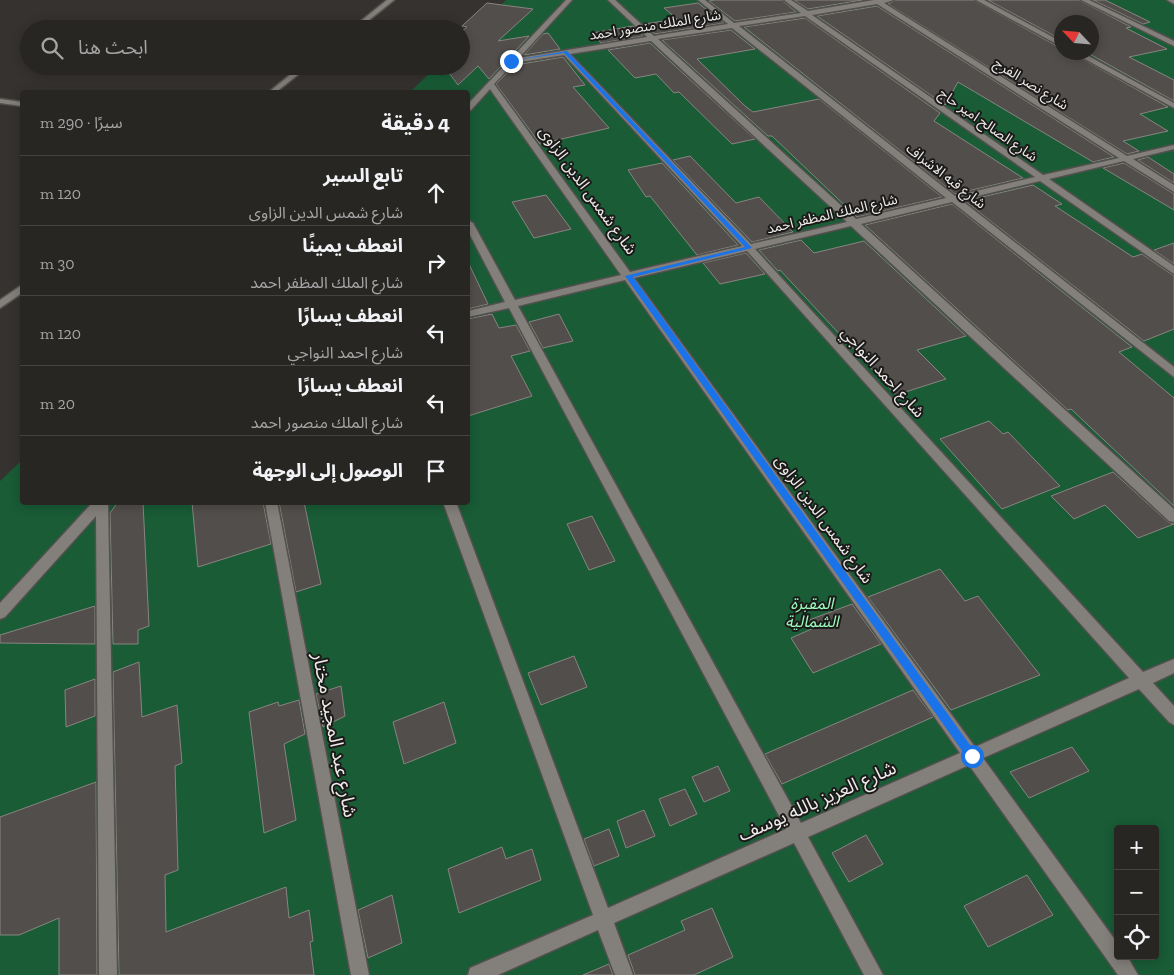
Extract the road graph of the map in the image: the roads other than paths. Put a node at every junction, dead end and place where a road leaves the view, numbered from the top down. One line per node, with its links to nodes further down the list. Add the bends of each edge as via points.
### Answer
1 (391, 0): 13 (street)
2 (569, 0): 20 (street)
3 (611, 0): 15 (street)
4 (701, 0): 14 (street, شارع قبه الاشراف)
5 (787, 0): 12 (street, شارع الصالح امير حاج)
6 (891, 0): 10 (street, شارع الملك منصور احمد)
7 (979, 0): 16 (street)
8 (1084, 0): 17 (street)
9 (1170, 0): 11 (street)
10 (876, 1): 12 (street, شارع الملك منصور احمد); 29 (street, شارع نصر الفرج)
11 (1174, 2)
12 (806, 14): 14 (street, شارع الملك منصور احمد); 30 (street, شارع الصالح امير حاج)
13 (365, 20)
14 (733, 25): 15 (street, شارع الملك منصور احمد); 32 (street, شارع قبه الاشراف)
15 (654, 38): 18 (street, شارع الملك منصور احمد); 33 (street)
16 (1054, 41)
17 (1174, 44)
18 (565, 52): 20 (street, شارع الملك منصور احمد); 35 (street, شارع احمد النواجي)
19 (1090, 60): 27 (street)
20 (511, 61): 22 (street)
21 (294, 75): 23 (street)
22 (490, 84): 26 (street); 37 (street, شارع شمس الدين الزاوى)
23 (275, 90)
24 (0, 101): 25 (street)
25 (20, 104)
26 (470, 106)
27 (1174, 106)
28 (1174, 147): 29 (street, شارع الملك المظفر احمد)
29 (1125, 158): 30 (street, شارع الملك المظفر احمد); 31 (street, شارع نصر الفرج)
30 (1042, 178): 32 (street, شارع الملك المظفر احمد); 36 (street, شارع الصالح امير حاج)
31 (1174, 189)
32 (954, 199): 33 (street, شارع الملك المظفر احمد); 42 (street, شارع قبه الاشراف)
33 (855, 223): 35 (street, شارع الملك المظفر احمد); 47 (street)
34 (470, 227): 39 (street)
35 (749, 248): 37 (street, شارع الملك المظفر احمد); 50 (street, شارع احمد النواجي)
36 (1174, 271)
37 (629, 276): 39 (street, شارع الملك المظفر احمد); 52 (street, شارع شمس الدين الزاوى)
38 (20, 290): 40 (street)
39 (511, 304): 41 (street, شارع الملك المظفر احمد); 53 (street)
40 (0, 305)
41 (470, 314)
42 (1174, 373)
43 (99, 505): 48 (street)
44 (102, 505): 55 (street)
45 (271, 505): 56 (street, شارع عبد المجيد مختار)
46 (450, 505): 54 (street)
47 (1174, 517)
48 (0, 613)
49 (1174, 666): 50 (street, شارع العزيز بالله يوسف)
50 (1140, 681): 51 (street, شارع احمد النواجي); 52 (street, شارع العزيز بالله يوسف)
51 (1174, 717)
52 (972, 756): 53 (street, شارع العزيز بالله يوسف); 60 (street, شارع شمس الدين الزاوى)
53 (797, 833): 54 (street, شارع العزيز بالله يوسف); 59 (street)
54 (604, 919): 57 (street, شارع العزيز بالله يوسف); 58 (street)
55 (108, 975)
56 (360, 975)
57 (477, 975)
58 (624, 975)
59 (874, 975)
60 (1129, 975)

